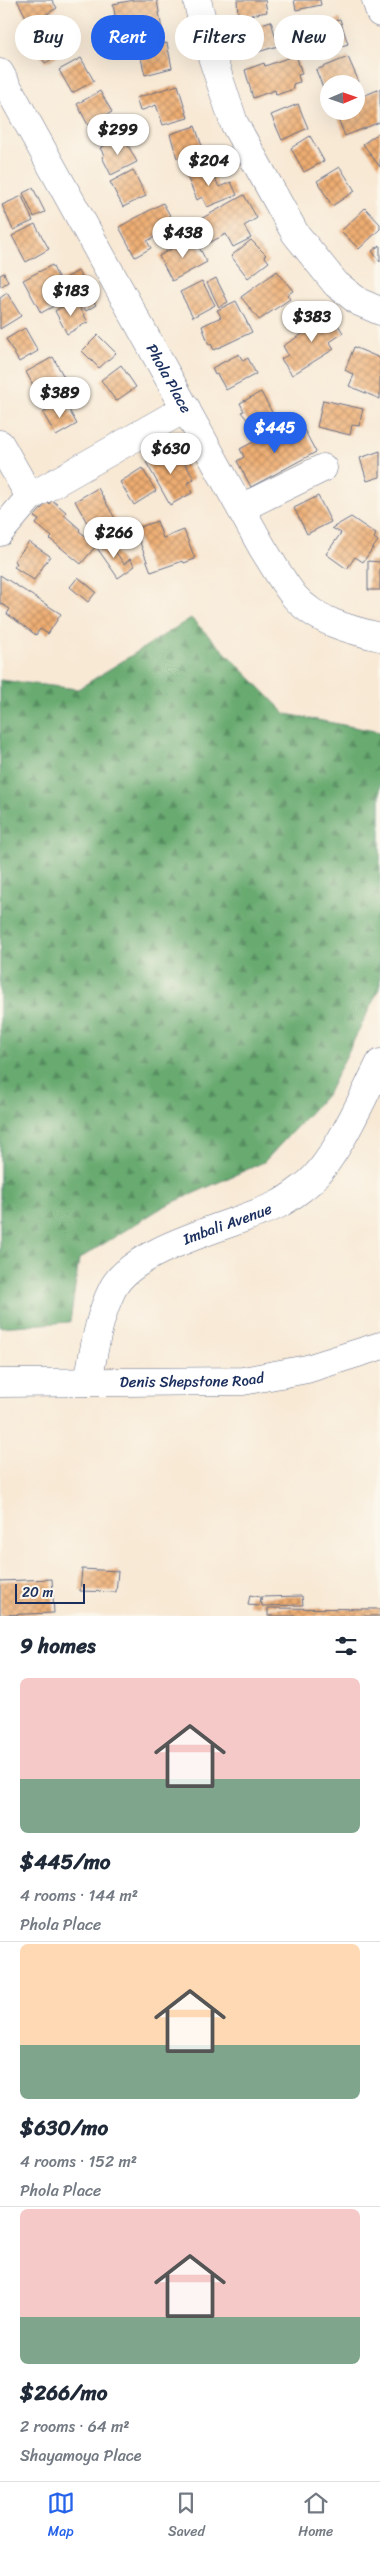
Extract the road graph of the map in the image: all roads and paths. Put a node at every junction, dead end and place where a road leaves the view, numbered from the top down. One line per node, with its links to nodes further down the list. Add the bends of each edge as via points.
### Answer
1 (197, 0): 5 (street, via 210,52 234,123 296,232 336,284 359,302)
2 (376, 0): 3 (street)
3 (380, 12)
4 (0, 73): 6 (street, Phola Place)
5 (380, 311)
6 (186, 408): 9 (street); 10 (street, Phola Place)
7 (0, 444): 9 (street)
8 (323, 468): 10 (street)
9 (30, 497): 11 (street)
10 (241, 508): 12 (street, Phola Place, via 294,597 347,630)
11 (0, 532)
12 (380, 637)
13 (380, 1063): 15 (street, Imbali Avenue, via 339,1142 307,1185 278,1204 146,1257 123,1273 112,1290 97,1337)
14 (380, 1346): 15 (street, Denis Shepstone Road, via 307,1369 243,1381)
15 (88, 1382): 16 (street, Denis Shepstone Road)
16 (0, 1383)

